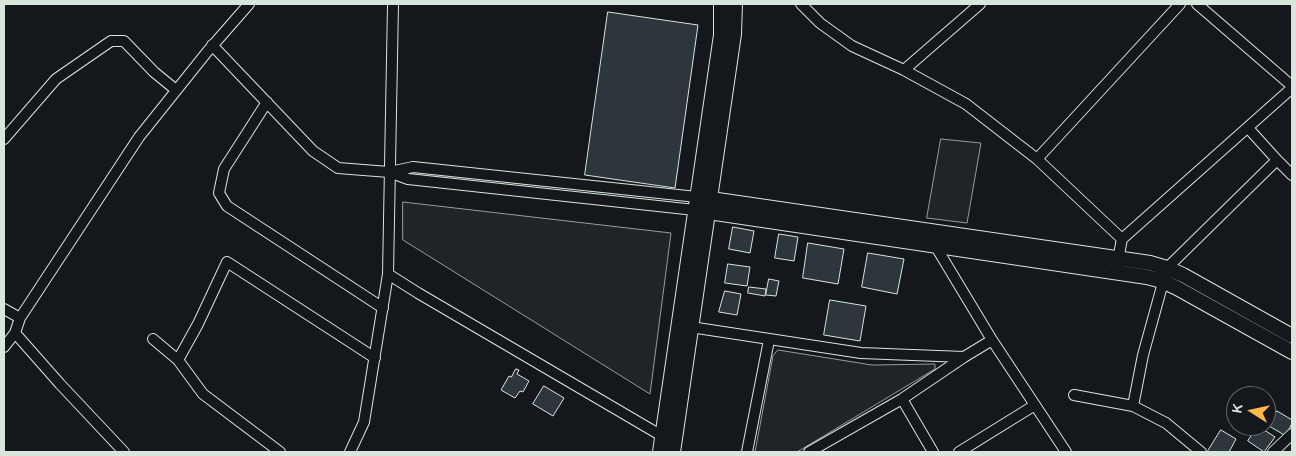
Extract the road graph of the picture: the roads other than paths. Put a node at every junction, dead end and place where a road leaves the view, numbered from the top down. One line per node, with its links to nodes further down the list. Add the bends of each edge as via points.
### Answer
1 (248, 4): 9 (street)
2 (393, 4): 18 (street)
3 (721, 4): 20 (main road, via 721,34)
4 (736, 4): 20 (main road, via 734,34)
5 (801, 4): 10 (street, via 820,23 852,46)
6 (980, 4): 10 (street)
7 (1180, 4): 16 (street)
8 (1197, 4): 11 (street)
9 (212, 45): 12 (street); 13 (street)
10 (904, 70): 16 (street, via 966,104)
11 (1292, 87): 14 (street)
12 (176, 90): 15 (street, via 124,41 111,41 56,79); 31 (street, via 138,137)
13 (267, 102): 18 (street, via 313,151 338,168); 29 (street, via 224,169 219,193 228,206)
14 (1248, 128): 17 (street); 22 (street)
15 (4, 139)
16 (1037, 159): 22 (street)
17 (1277, 160): 19 (street); 25 (street)
18 (389, 172): 20 (street, via 408,179); 27 (street)
19 (1292, 175)
20 (702, 204): 21 (main road); 23 (main road); 32 (main road)
21 (930, 232): 23 (street); 24 (main road)
22 (1122, 239): 24 (street)
23 (934, 246): 26 (main road); 37 (street)
24 (1118, 258): 25 (main road); 26 (street)
25 (1167, 268): 28 (street); 34 (main road)
26 (1115, 272): 28 (main road)
27 (388, 274): 29 (street); 48 (street)
28 (1162, 281): 39 (main road); 46 (street)
29 (383, 308): 41 (street)
30 (4, 309): 31 (street)
31 (20, 318): 33 (street)
32 (685, 326): 36 (street); 48 (main road)
33 (16, 333): 38 (street); 49 (street)
34 (1292, 336)
35 (153, 339): 42 (street)
36 (769, 340): 40 (street, via 861,353); 54 (street)
37 (992, 340): 40 (street); 45 (street)
38 (4, 347)
39 (1292, 352)
40 (964, 357): 44 (street)
41 (375, 358): 42 (street, via 227,262); 51 (street, via 364,422)
42 (178, 360): 50 (street, via 203,394)
43 (1074, 396): 46 (street)
44 (902, 399): 55 (street); 56 (street)
45 (1035, 404): 57 (street); 58 (street)
46 (1133, 406): 59 (street, via 1166,424)
47 (1292, 434): 60 (street)
48 (668, 437): 52 (main road); 53 (main road)
49 (124, 452)
50 (280, 452)
51 (350, 452)
52 (660, 452)
53 (673, 452)
54 (746, 452)
55 (809, 452)
56 (934, 452)
57 (959, 452)
58 (1066, 452)
59 (1201, 452)
60 (1273, 452)

